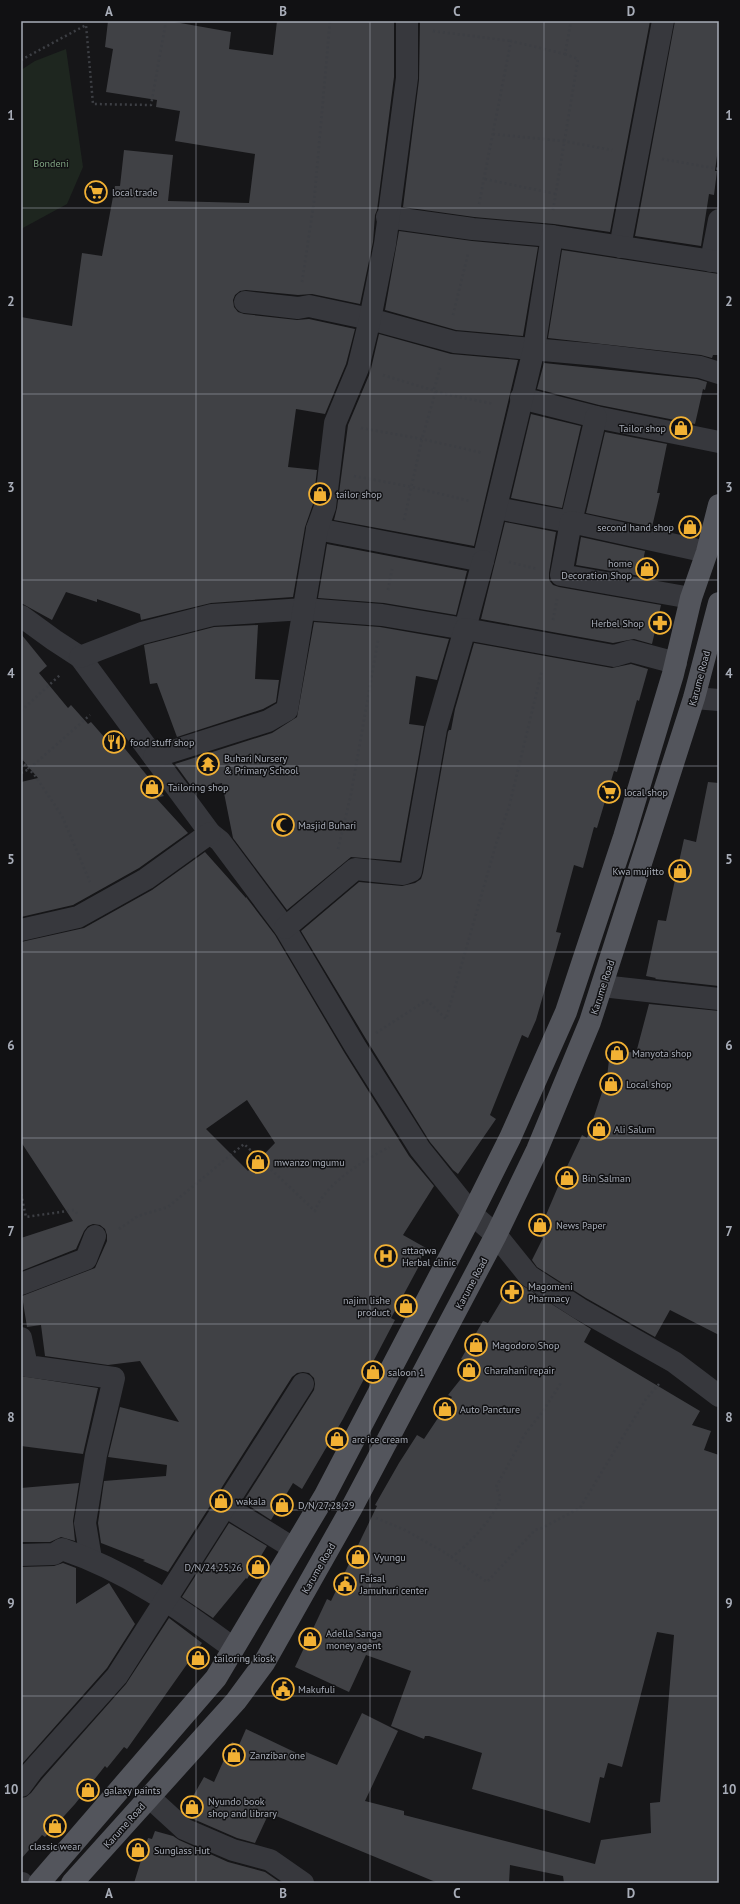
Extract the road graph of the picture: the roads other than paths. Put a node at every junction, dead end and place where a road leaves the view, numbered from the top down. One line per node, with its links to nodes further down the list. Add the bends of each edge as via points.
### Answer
1 (407, 21): 3 (street, via 407,78)
2 (663, 21): 6 (street)
3 (387, 217): 5 (street); 9 (street, via 385,244)
4 (719, 220): 7 (street)
5 (550, 236): 6 (street); 10 (street)
6 (620, 247): 7 (street)
7 (715, 261)
8 (245, 302): 9 (street, via 298,308 309,306)
9 (370, 319): 10 (street, via 454,342); 18 (street, via 358,368 335,423 325,507)
10 (534, 349): 11 (street, via 700,367); 12 (street)
11 (719, 373)
12 (520, 403): 13 (street); 16 (street)
13 (596, 417): 14 (street); 17 (street)
14 (719, 442)
15 (719, 505): 19 (main road)
16 (496, 508): 17 (street); 20 (street)
17 (571, 522): 19 (street); 21 (street, via 561,575)
18 (317, 529): 20 (street); 23 (street)
19 (707, 552): 21 (main road)
20 (484, 559): 25 (street)
21 (691, 598): 27 (main road)
22 (719, 603): 28 (main road, Karume Road)
23 (304, 609): 25 (street, via 382,615); 26 (street, via 212,615 142,633); 30 (street, via 287,710 268,721)
24 (21, 616): 26 (street)
25 (465, 629): 27 (street, via 614,656 631,651); 32 (street, via 436,729 411,872 403,874 356,870)
26 (80, 656): 30 (street)
27 (676, 664): 36 (main road, via 624,837 566,1012 510,1138)
28 (694, 698): 29 (street); 34 (main road, Karume Road)
29 (719, 700)
30 (154, 757): 31 (street)
31 (210, 833): 32 (street, via 220,841); 33 (street, via 146,879 78,917)
32 (285, 928): 36 (street, via 420,1149)
33 (21, 930)
34 (602, 986): 35 (street); 38 (main road, Karume Road, via 590,1022 537,1150)
35 (719, 999)
36 (472, 1214): 38 (street); 44 (main road, via 324,1497)
37 (95, 1236): 39 (street, via 86,1259)
38 (496, 1236): 42 (street, via 529,1276 580,1309 674,1362); 50 (main road, Karume Road, via 351,1509 264,1663 236,1701)
39 (21, 1284)
40 (21, 1338): 46 (street, via 27,1366 114,1378 96,1455 85,1522)
41 (303, 1384): 43 (street)
42 (719, 1396)
43 (225, 1506): 44 (street); 47 (street)
44 (292, 1548): 48 (main road)
45 (21, 1555): 46 (street, via 54,1554 62,1549)
46 (90, 1559): 47 (street)
47 (166, 1599): 48 (street); 49 (street, via 117,1676)
48 (233, 1648): 51 (main road, via 216,1678)
49 (21, 1786)
50 (149, 1797): 52 (main road, Karume Road); 53 (street, via 184,1829 233,1850 270,1860)
51 (39, 1883)
52 (72, 1883)
53 (303, 1883)

